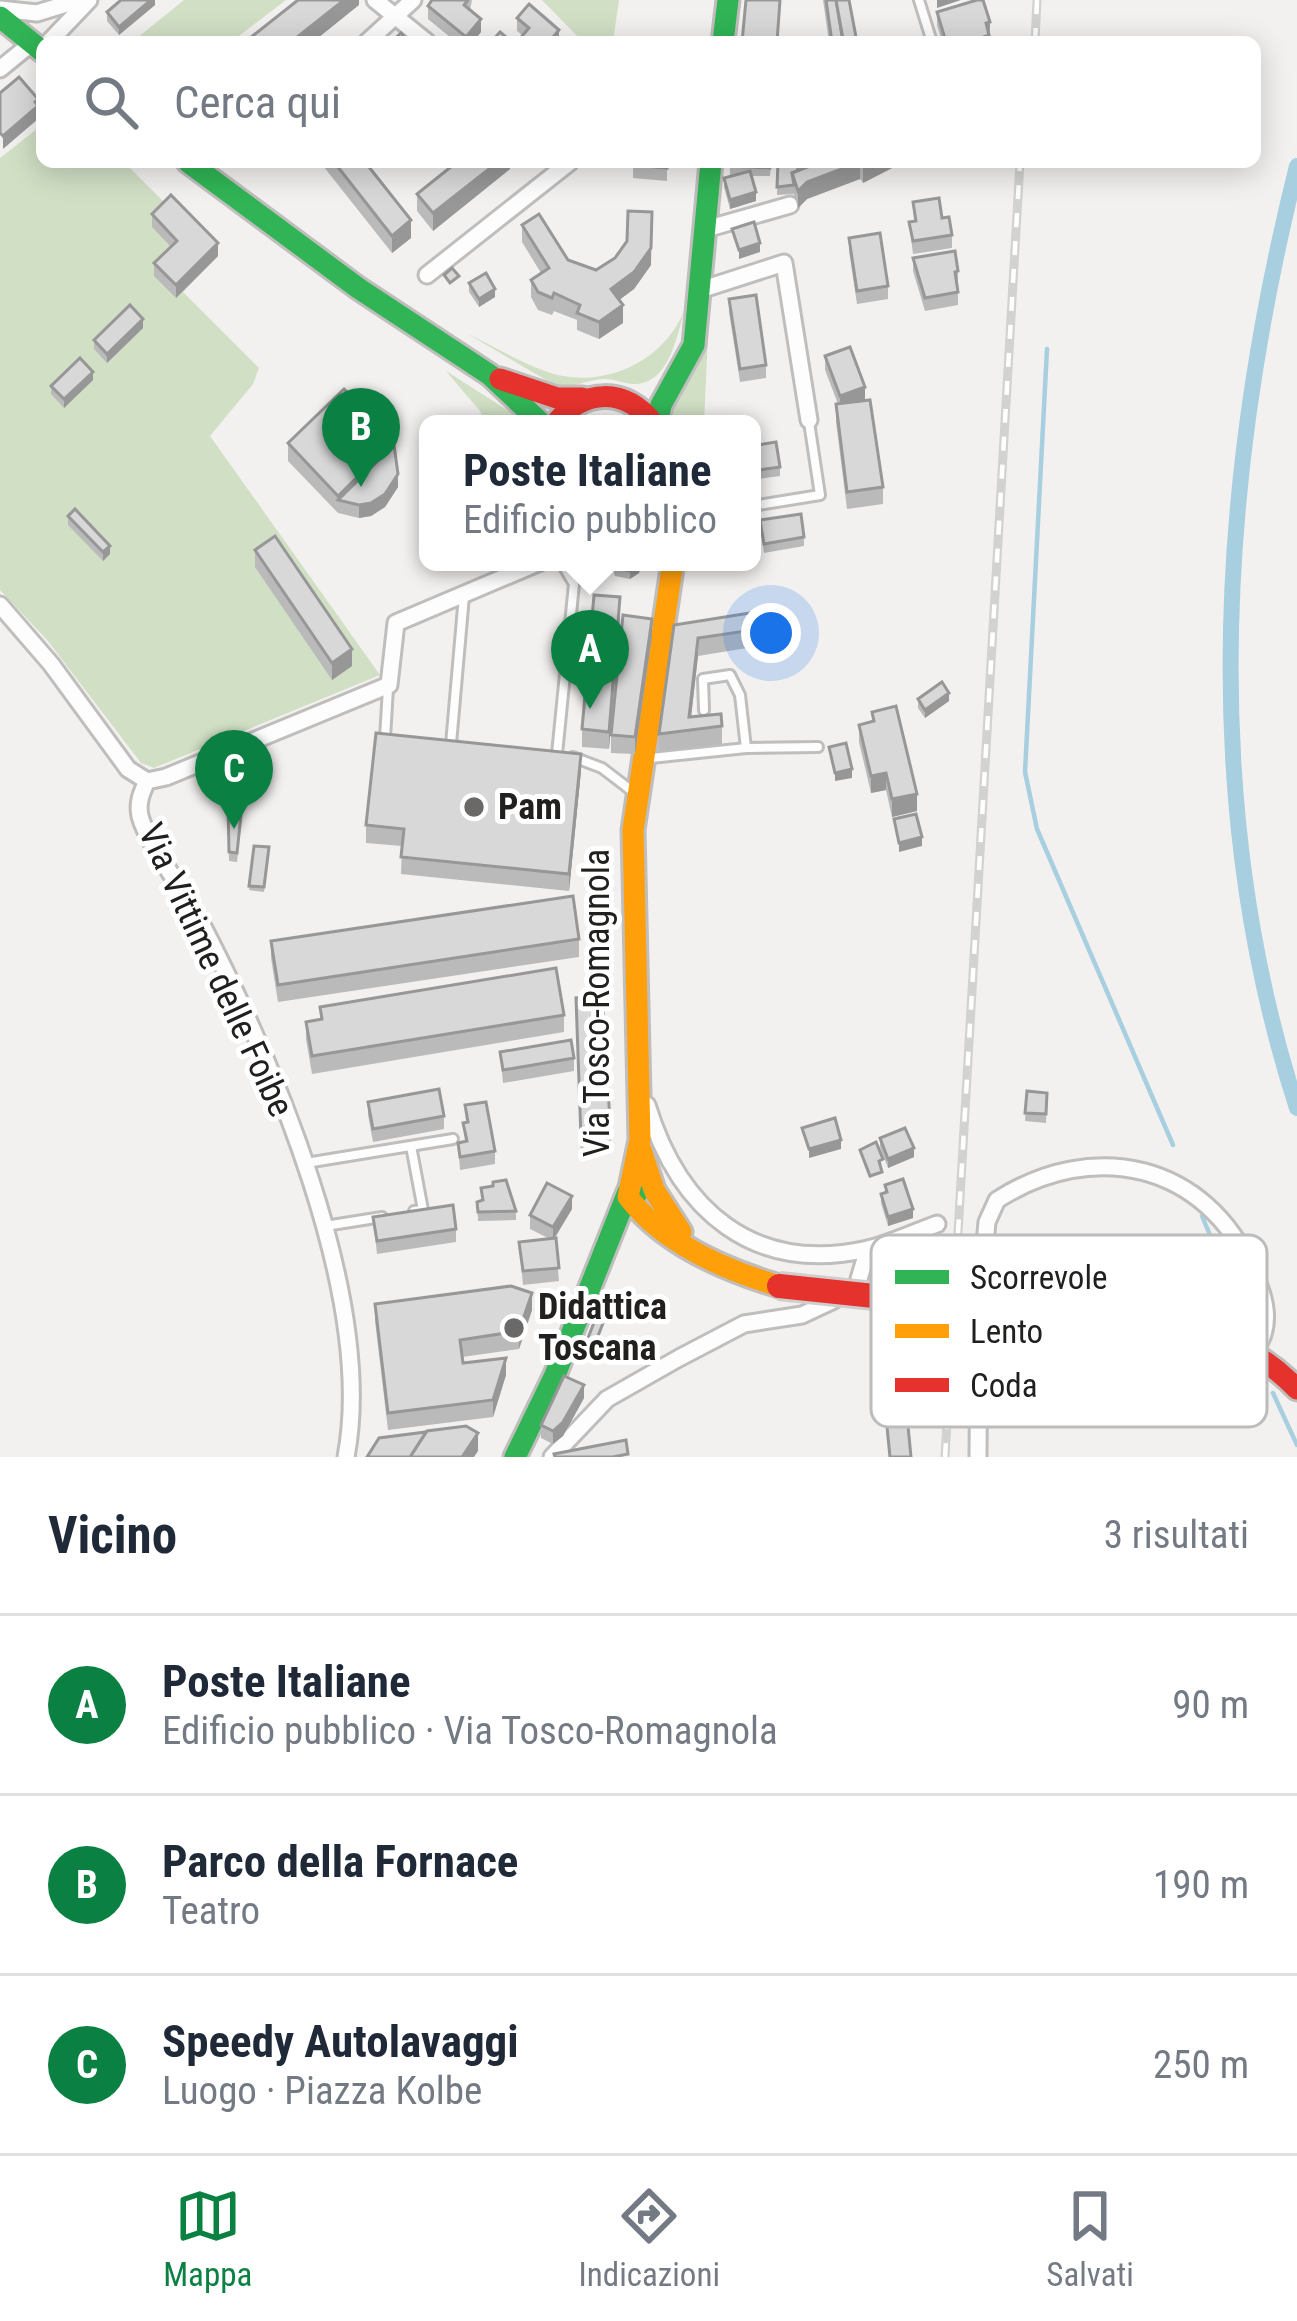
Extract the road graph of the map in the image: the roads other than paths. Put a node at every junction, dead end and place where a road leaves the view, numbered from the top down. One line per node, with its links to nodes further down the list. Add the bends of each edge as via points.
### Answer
1 (85, 0): 6 (street); 8 (street, via 44,23); 9 (street)
2 (375, 0): 7 (street)
3 (412, 0): 7 (street)
4 (728, 0): 12 (main road)
5 (919, 0): 13 (lane)
6 (0, 13): 14 (main road)
7 (398, 17): 10 (street); 11 (street)
8 (41, 36)
9 (75, 36)
10 (374, 36)
11 (421, 36)
12 (725, 36)
13 (930, 36)
14 (36, 43)
15 (36, 47): 16 (street)
16 (0, 69)
17 (196, 168): 25 (main road)
18 (562, 168): 22 (street)
19 (711, 168): 21 (main road)
20 (790, 205): 21 (street)
21 (706, 230): 23 (main road)
22 (428, 275)
23 (700, 290): 24 (main road); 32 (street, via 784,263)
24 (696, 324): 27 (main road, via 662,383); 31 (main road, via 689,357)
25 (490, 375): 26 (main road, via 557,398); 28 (main road)
26 (584, 398): 27 (main road); 29 (main road)
27 (623, 398): 30 (main road)
28 (532, 415)
29 (562, 415)
30 (647, 415)
31 (658, 415)
32 (809, 421): 33 (lane, via 820,495)
33 (761, 505)
34 (520, 571): 37 (street)
35 (566, 571): 49 (lane, via 574,584 552,753 595,764)
36 (670, 571): 47 (main road, Via Tosco-Romagnola)
37 (464, 596): 39 (street, via 396,623); 43 (lane)
38 (0, 604): 48 (street, Via Vittime delle Foibe, via 128,769)
39 (388, 685): 41 (lane, via 384,737); 48 (street)
40 (704, 710): 46 (lane, via 703,679 730,675)
41 (401, 739)
42 (435, 742): 43 (lane)
43 (451, 744): 44 (lane)
44 (469, 745)
45 (818, 746): 46 (lane)
46 (746, 748): 47 (lane)
47 (644, 759): 49 (main road, Via Tosco-Romagnola)
48 (148, 781): 54 (street, Via Vittime delle Foibe, via 140,817 241,1005)
49 (638, 795): 50 (main road, Via Tosco-Romagnola, via 632,928)
50 (639, 1080): 52 (main road, Via Tosco-Romagnola); 64 (street, via 671,1167 712,1217 801,1252)
51 (453, 1139): 53 (lane)
52 (640, 1140): 55 (main road, Via Tosco-Romagnola); 56 (main road)
53 (411, 1146): 54 (lane); 58 (lane, via 423,1210)
54 (305, 1163): 58 (street, Via Vittime delle Foibe)
55 (628, 1192): 56 (main road, via 656,1206); 62 (main road, Via Tosco-Romagnola)
56 (666, 1222): 62 (main road); 66 (main road, bridge, via 738,1276)
57 (938, 1224): 59 (street)
58 (324, 1227): 71 (street, Via Vittime delle Foibe, via 350,1353)
59 (907, 1235)
60 (987, 1235): 61 (street, via 990,1210 1006,1194 1066,1171 1112,1165 1188,1191)
61 (1234, 1235)
62 (611, 1243): 72 (main road, Via Tosco-Romagnola)
63 (871, 1248): 64 (street)
64 (868, 1249): 65 (street)
65 (860, 1279)
66 (871, 1296)
67 (834, 1300): 73 (street, via 802,1315 744,1324 679,1358 607,1399)
68 (1267, 1360): 69 (main road)
69 (1297, 1389)
70 (977, 1427): 74 (street)
71 (346, 1457)
72 (515, 1457)
73 (553, 1457)
74 (977, 1457)

